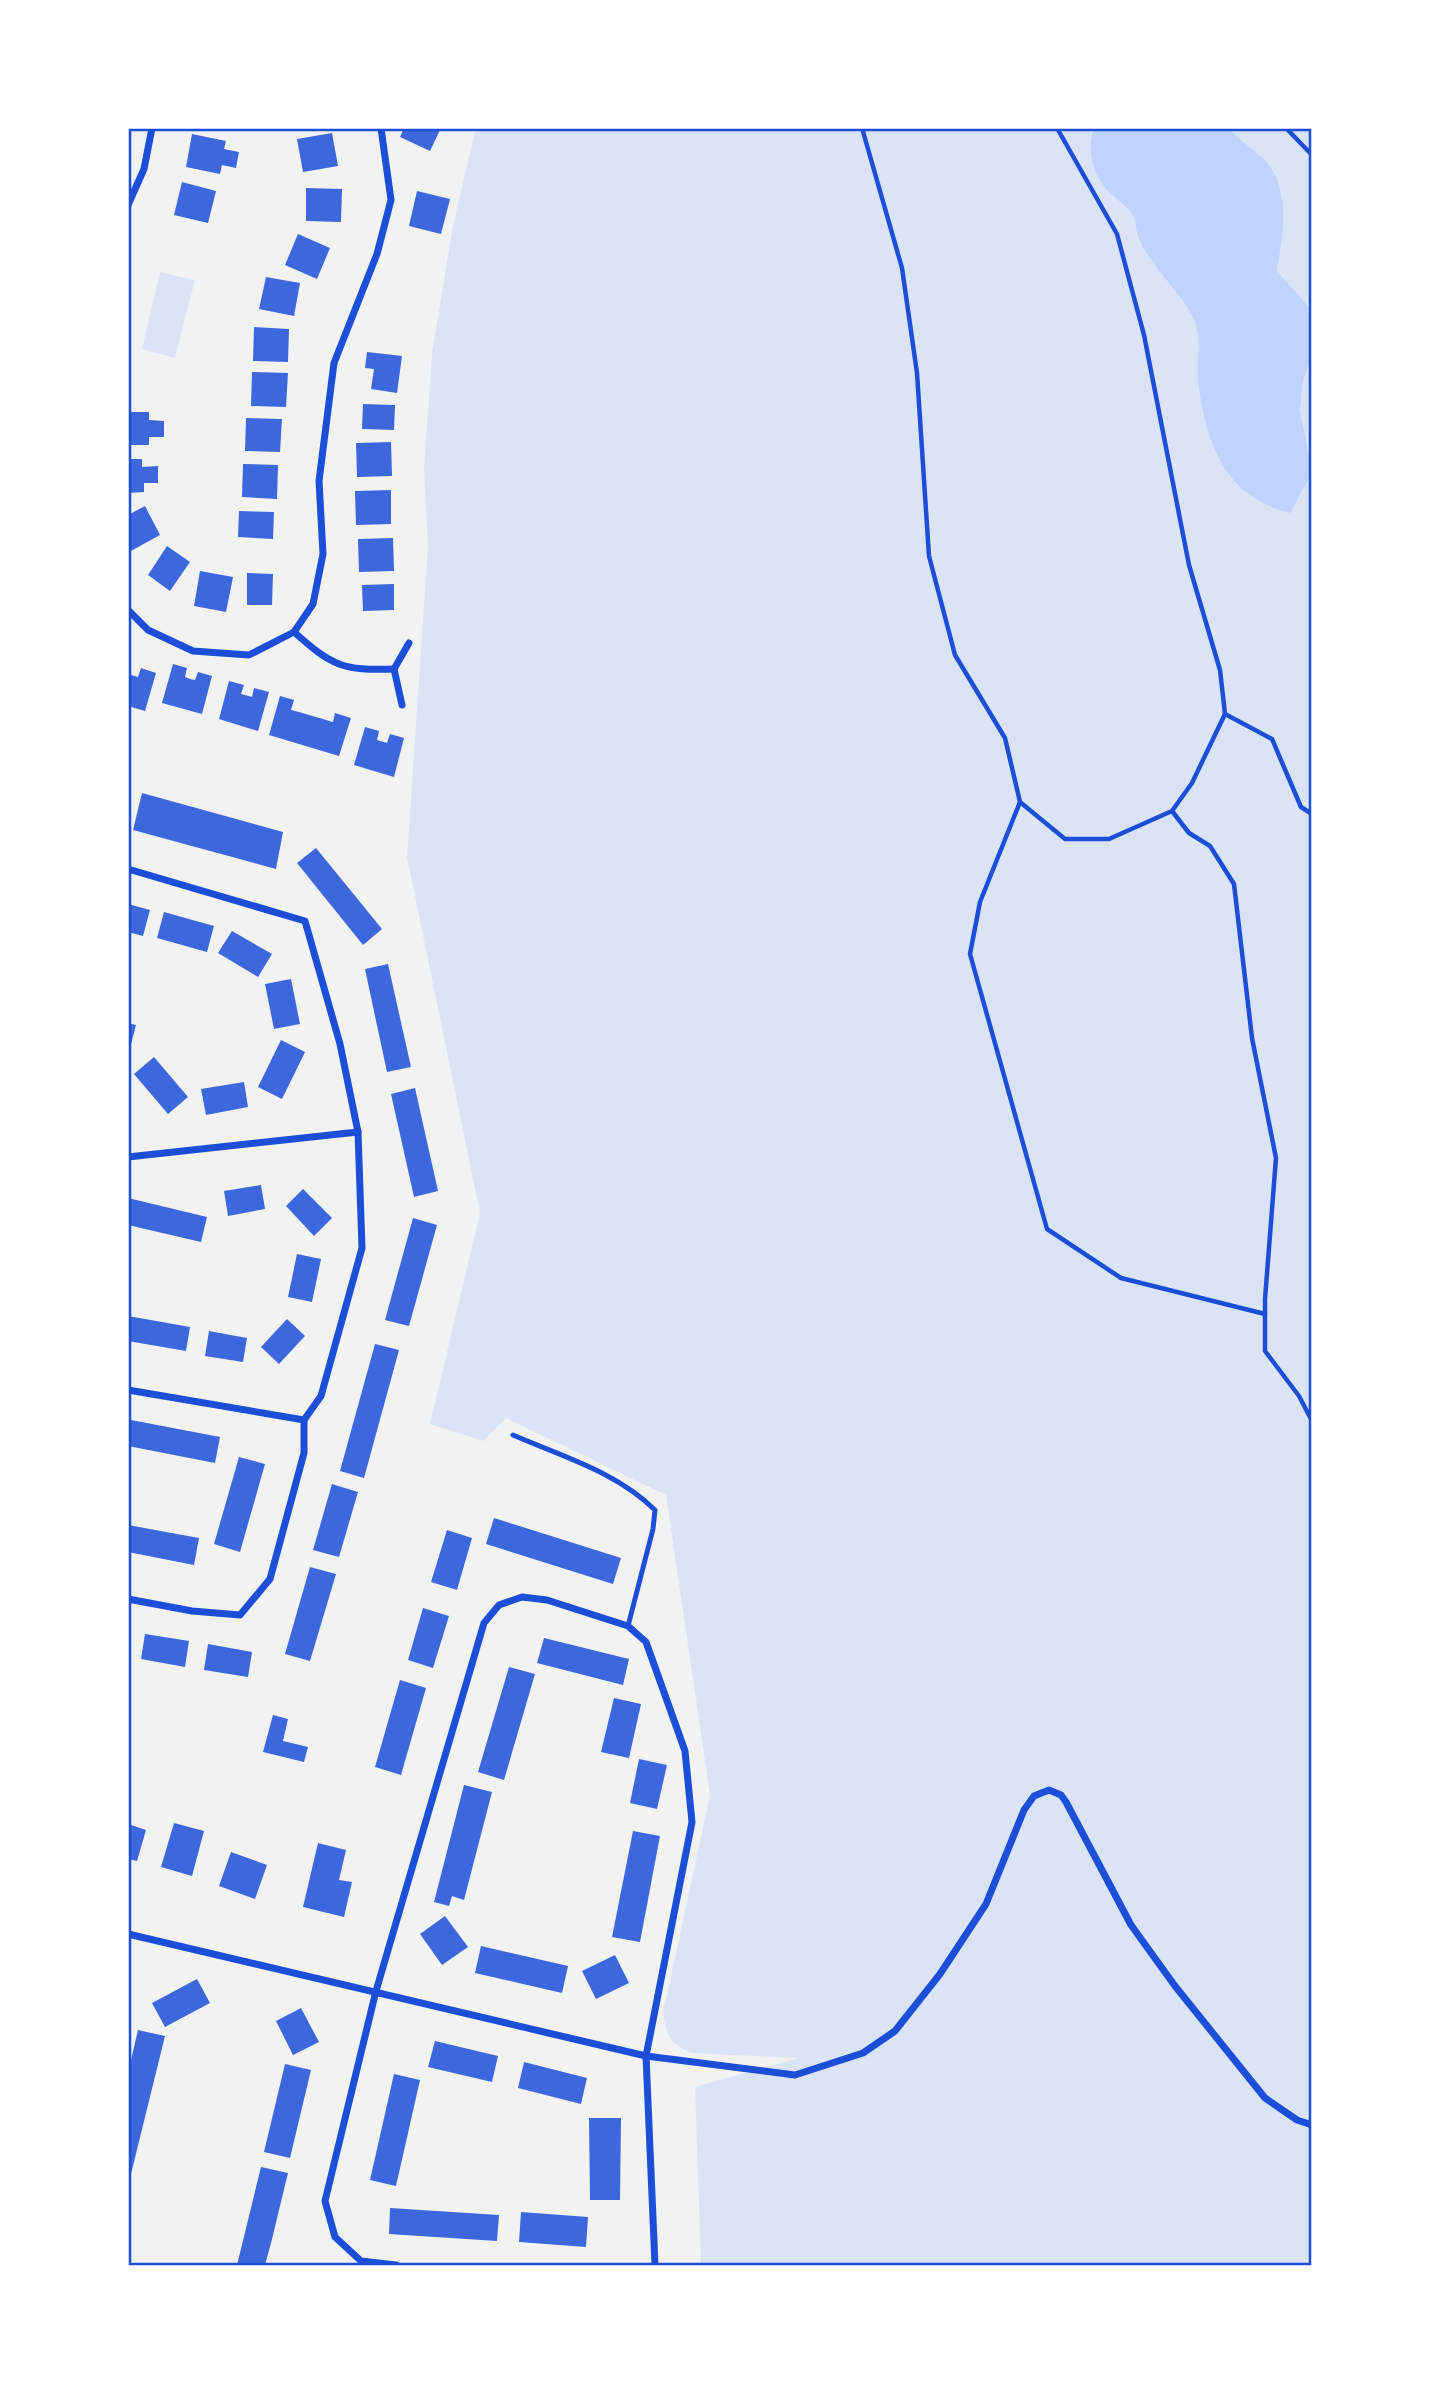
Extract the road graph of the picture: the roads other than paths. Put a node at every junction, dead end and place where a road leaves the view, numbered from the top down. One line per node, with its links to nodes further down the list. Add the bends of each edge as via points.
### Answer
1 (152, 128): 3 (street, via 144,169)
2 (381, 128): 5 (street, via 391,200 377,254 334,363 319,481 323,554 313,604)
3 (128, 205)
4 (128, 610): 5 (street, via 148,630 193,651 249,655)
5 (294, 632): 7 (street, via 326,661 365,670)
6 (409, 643): 7 (street)
7 (394, 669): 8 (street)
8 (402, 705)
9 (128, 869): 10 (street, via 305,921 340,1044)
10 (358, 1132): 11 (street); 13 (street, via 362,1248 321,1396)
11 (128, 1157)
12 (128, 1390): 13 (street)
13 (304, 1420): 15 (street, via 304,1453 270,1579 240,1615)
14 (513, 1435): 16 (lane, via 611,1477 655,1510)
15 (128, 1599)
16 (628, 1626): 18 (street, via 547,1600 522,1598 499,1605 484,1623); 19 (street, via 646,1642 685,1751 692,1822)
17 (128, 1934): 18 (street)
18 (376, 1991): 19 (street); 21 (street, via 325,2202 334,2237 361,2261)
19 (646, 2056): 20 (street, via 795,2075 863,2053 895,2031 940,1975 986,1904 1024,1810 1034,1796 1049,1790 1066,1802 1131,1925 1175,1986 1265,2098); 22 (street)
20 (1312, 2125)
21 (396, 2265)
22 (655, 2265)

